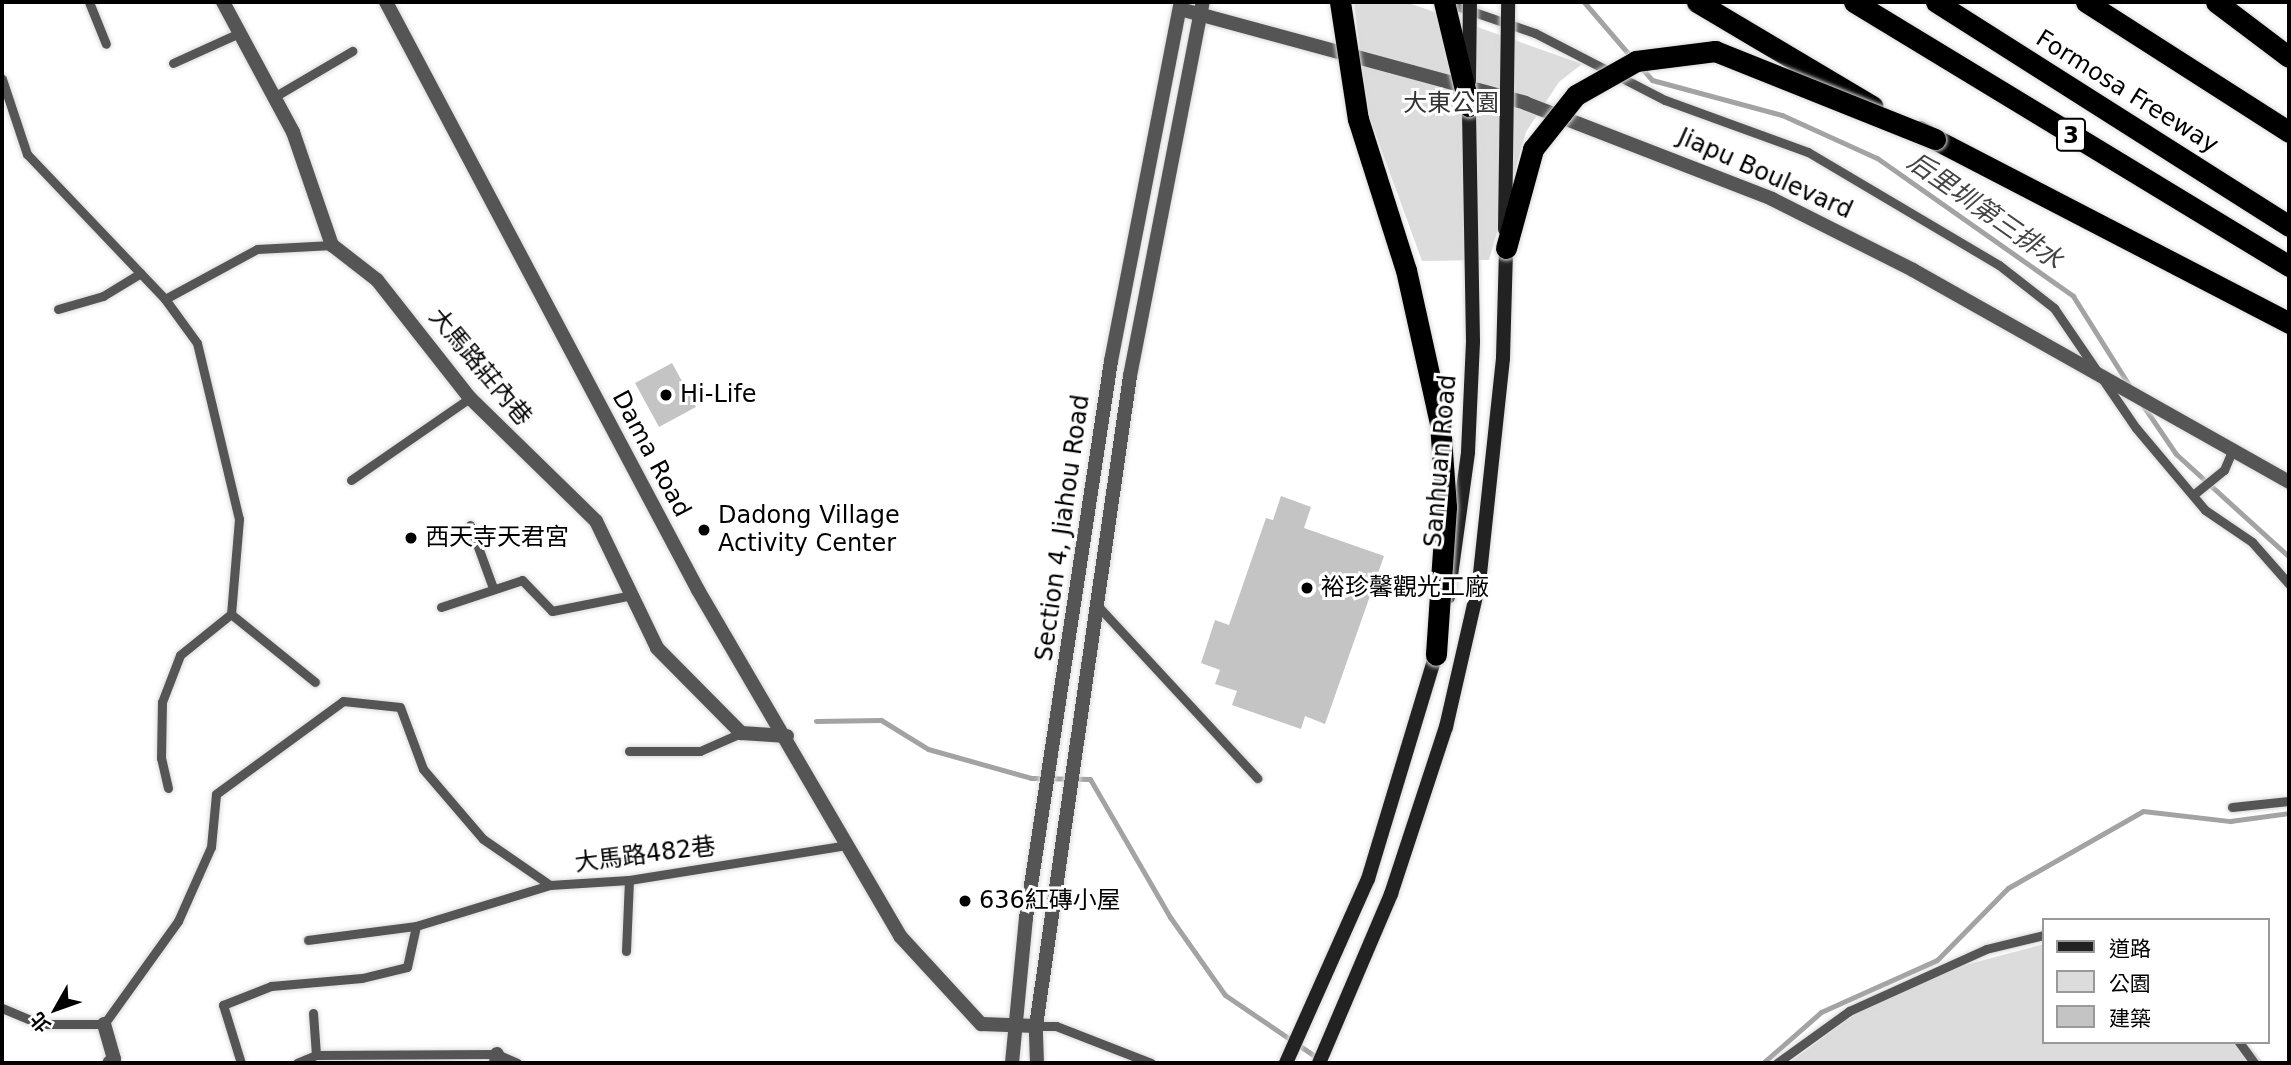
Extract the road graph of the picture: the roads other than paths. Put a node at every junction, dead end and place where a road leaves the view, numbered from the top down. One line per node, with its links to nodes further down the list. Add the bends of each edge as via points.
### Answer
1 (89, 2): 16 (lane)
2 (223, 2): 15 (street)
3 (386, 2): 49 (street, Dama Road, via 698,590)
4 (1340, 2): 46 (highway, bridge, via 1358,119 1406,270 1440,423 1446,521)
5 (1444, 2): 22 (highway, bridge); 33 (lane, via 1535,33 1665,100 1808,152 1897,200 2054,308)
6 (1470, 2): 22 (main road, Sanhuan Road, bridge)
7 (1508, 2): 27 (main road, Sanhuan Road, bridge)
8 (1697, 2): 24 (highway, bridge)
9 (1854, 2): 28 (highway, 3)
10 (1936, 2): 25 (highway, Formosa Freeway / 3)
11 (2086, 2): 23 (highway)
12 (2216, 2): 18 (highway)
13 (1180, 5): 14 (street, Jiapu Boulevard); 65 (street, Section 4, Jiahou Road, via 1111,361)
14 (1202, 8): 33 (street, Jiapu Boulevard, via 1525,103 1684,162 1848,236); 43 (street, Section 4, Jiahou Road, via 1130,376)
15 (237, 34): 19 (lane); 21 (street)
16 (106, 44)
17 (352, 51): 21 (lane)
18 (2289, 57)
19 (173, 63)
20 (2, 79): 29 (lane, via 27,154)
21 (274, 97): 26 (street, via 293,132)
22 (1469, 106): 46 (main road, Sanhuan Road, bridge, via 1468,452)
23 (2289, 132)
24 (1935, 139): 27 (highway, bridge, via 1715,51 1636,61 1576,95 1534,149); 32 (highway)
25 (2289, 226)
26 (332, 245): 30 (lane, via 257,249); 34 (street, 大馬路莊內巷, via 397,301)
27 (1506, 248): 78 (main road, Sanhuan Road, via 1493,465 1479,583 1461,662 1391,894)
28 (2289, 266)
29 (141, 273): 30 (lane); 31 (lane, via 103,296)
30 (165, 299): 45 (lane, via 197,343 239,519)
31 (58, 309)
32 (2289, 324)
33 (2104, 378): 35 (street, Jiapu Boulevard); 38 (lane)
34 (470, 398): 36 (lane); 42 (street, 大馬路莊內巷, via 596,521)
35 (2233, 449): 37 (street, Jiapu Boulevard); 38 (lane, via 2224,470)
36 (351, 480)
37 (2289, 482)
38 (2193, 495): 40 (lane, via 2252,542)
39 (470, 525): 41 (lane)
40 (2289, 584)
41 (492, 585): 42 (lane, via 522,580 552,611); 44 (lane)
42 (632, 595): 48 (street, 大馬路莊內巷, via 657,648)
43 (1097, 605): 51 (lane); 66 (street, Section 4, Jiahou Road)
44 (442, 607)
45 (231, 614): 47 (lane); 52 (lane, via 180,655 162,702 161,758)
46 (1436, 655): 77 (main road, Sanhuan Road, via 1368,879)
47 (315, 682)
48 (741, 733): 49 (street); 50 (lane, via 700,751)
49 (788, 736): 55 (street, Dama Road)
50 (629, 751)
51 (1257, 778)
52 (168, 788)
53 (2289, 801): 54 (lane)
54 (2232, 807)
55 (850, 845): 56 (lane, 大馬路482巷); 65 (street, Dama Road, via 900,936 981,1024)
56 (629, 880): 57 (lane, 大馬路482巷); 61 (lane)
57 (550, 886): 58 (lane); 64 (lane, 大馬路482巷, via 483,839 423,769 400,707 343,701 216,794 211,847 178,920)
58 (416, 926): 60 (lane); 71 (lane, via 407,967 271,986 223,1005)
59 (2042, 935): 79 (lane, via 1986,949 1849,1011)
60 (308, 940)
61 (626, 951)
62 (2, 1008): 64 (lane, via 40,1024)
63 (313, 1013): 68 (lane)
64 (104, 1024): 70 (street)
65 (1012, 1025): 66 (street, Dama Road); 74 (street, Section 4, Jiahou Road)
66 (1036, 1026): 75 (street, Section 4, Jiahou Road); 76 (lane, via 1056,1026)
67 (2240, 1044): 80 (lane)
68 (316, 1055): 69 (lane); 72 (lane)
69 (497, 1059): 73 (lane)
70 (112, 1062)
71 (242, 1063)
72 (297, 1063)
73 (517, 1063)
74 (1012, 1063)
75 (1037, 1063)
76 (1151, 1063)
77 (1286, 1063)
78 (1318, 1063)
79 (1777, 1063)
80 (2253, 1063)

